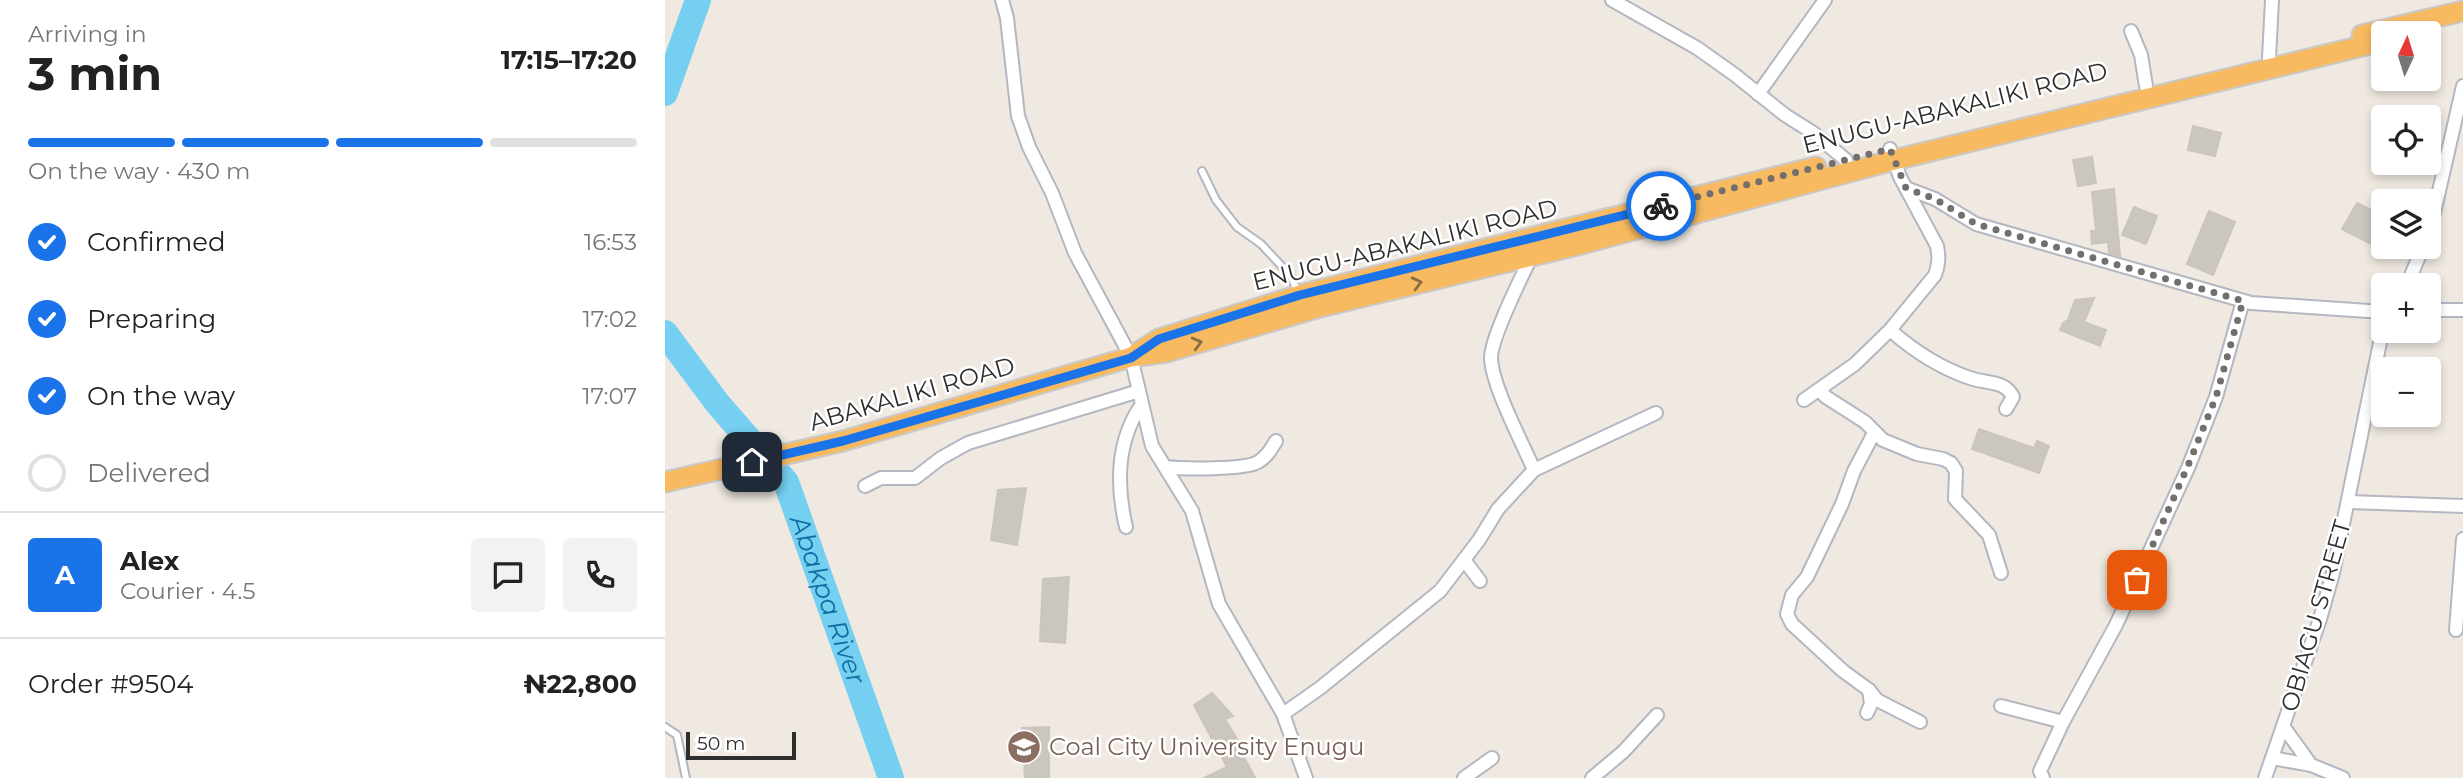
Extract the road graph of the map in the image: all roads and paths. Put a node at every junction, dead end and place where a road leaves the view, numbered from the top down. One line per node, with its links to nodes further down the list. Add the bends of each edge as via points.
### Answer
1 (1002, 0): 28 (street, via 1018,116 1075,253)
2 (1612, 0): 13 (street, via 1697,48)
3 (1825, 0): 13 (street)
4 (2272, 0): 10 (street)
5 (2463, 11): 10 (highway, ENUGU-ABAKALIKI ROAD)
6 (2463, 22): 7 (highway)
7 (2441, 27)
8 (2131, 31): 11 (street)
9 (2371, 44): 14 (highway, ENUGU-ABAKALIKI ROAD)
10 (2269, 58): 11 (highway, ENUGU-ABAKALIKI ROAD)
11 (2146, 86): 14 (highway, ENUGU-ABAKALIKI ROAD)
12 (2463, 86): 18 (street)
13 (1758, 94): 15 (street)
14 (1892, 155): 15 (highway, ENUGU-ABAKALIKI ROAD); 17 (street); 20 (highway, ENUGU-ABAKALIKI ROAD)
15 (1846, 160): 19 (highway, ENUGU-ABAKALIKI ROAD)
16 (1202, 171): 21 (lane, via 1216,200 1290,275)
17 (1906, 188): 22 (street, via 1976,224); 26 (street, via 1939,257 1935,275)
18 (2439, 189)
19 (1540, 236): 20 (street); 21 (highway, ENUGU-ABAKALIKI ROAD)
20 (1532, 255): 28 (highway, ENUGU-ABAKALIKI ROAD, one-way to 20); 38 (street, via 1492,346 1491,360)
21 (1300, 295): 28 (highway, ENUGU-ABAKALIKI ROAD, via 1159,339)
22 (2243, 301): 25 (street); 56 (street, via 2216,397 2187,468 2116,625)
23 (2441, 310): 24 (street)
24 (2463, 310)
25 (2371, 311)
26 (1890, 330): 29 (street); 33 (street, via 1931,362 1969,378 2002,384 2013,397)
27 (2380, 343): 41 (street, OBIAGU STREET)
28 (1131, 358): 30 (street); 39 (highway, ABAKALIKI ROAD, via 843,441)
29 (1819, 390): 31 (street); 35 (street)
30 (1139, 391): 32 (street); 40 (street, via 968,443 915,478 881,478)
31 (1804, 400)
32 (1142, 404): 37 (street, via 1152,446); 43 (street, via 1128,427 1120,463)
33 (2006, 409)
34 (1656, 413): 38 (street)
35 (1874, 433): 46 (street, via 1954,466 1955,499 1989,535); 50 (street, via 1807,577 1792,594 1787,614 1792,624)
36 (1276, 441): 37 (street, via 1257,463)
37 (1166, 467): 53 (street, via 1192,511 1219,604)
38 (1534, 470): 45 (street, via 1498,509)
39 (665, 482)
40 (865, 486)
41 (2349, 502): 42 (street); 57 (street, OBIAGU STREET, via 2330,584)
42 (2463, 506)
43 (1126, 527)
44 (2463, 539): 48 (street)
45 (1464, 560): 47 (street); 53 (street, via 1440,591 1403,623)
46 (2001, 573)
47 (1480, 580)
48 (2461, 580): 49 (street)
49 (2456, 630)
50 (1869, 690): 52 (street); 55 (street, via 1877,700)
51 (2001, 706): 56 (street)
52 (1867, 713)
53 (1283, 714): 64 (street)
54 (1657, 715): 66 (street)
55 (1920, 722)
56 (2063, 722): 62 (street)
57 (2283, 726): 60 (street, OBIAGU STREET); 61 (street)
58 (665, 727): 63 (lane, via 677,735)
59 (1492, 758): 65 (street)
60 (2272, 758): 61 (street); 67 (street, OBIAGU STREET)
61 (2311, 765): 68 (street)
62 (2042, 775)
63 (686, 778)
64 (1306, 778)
65 (1464, 778)
66 (1593, 778)
67 (2265, 778)
68 (2343, 778)

